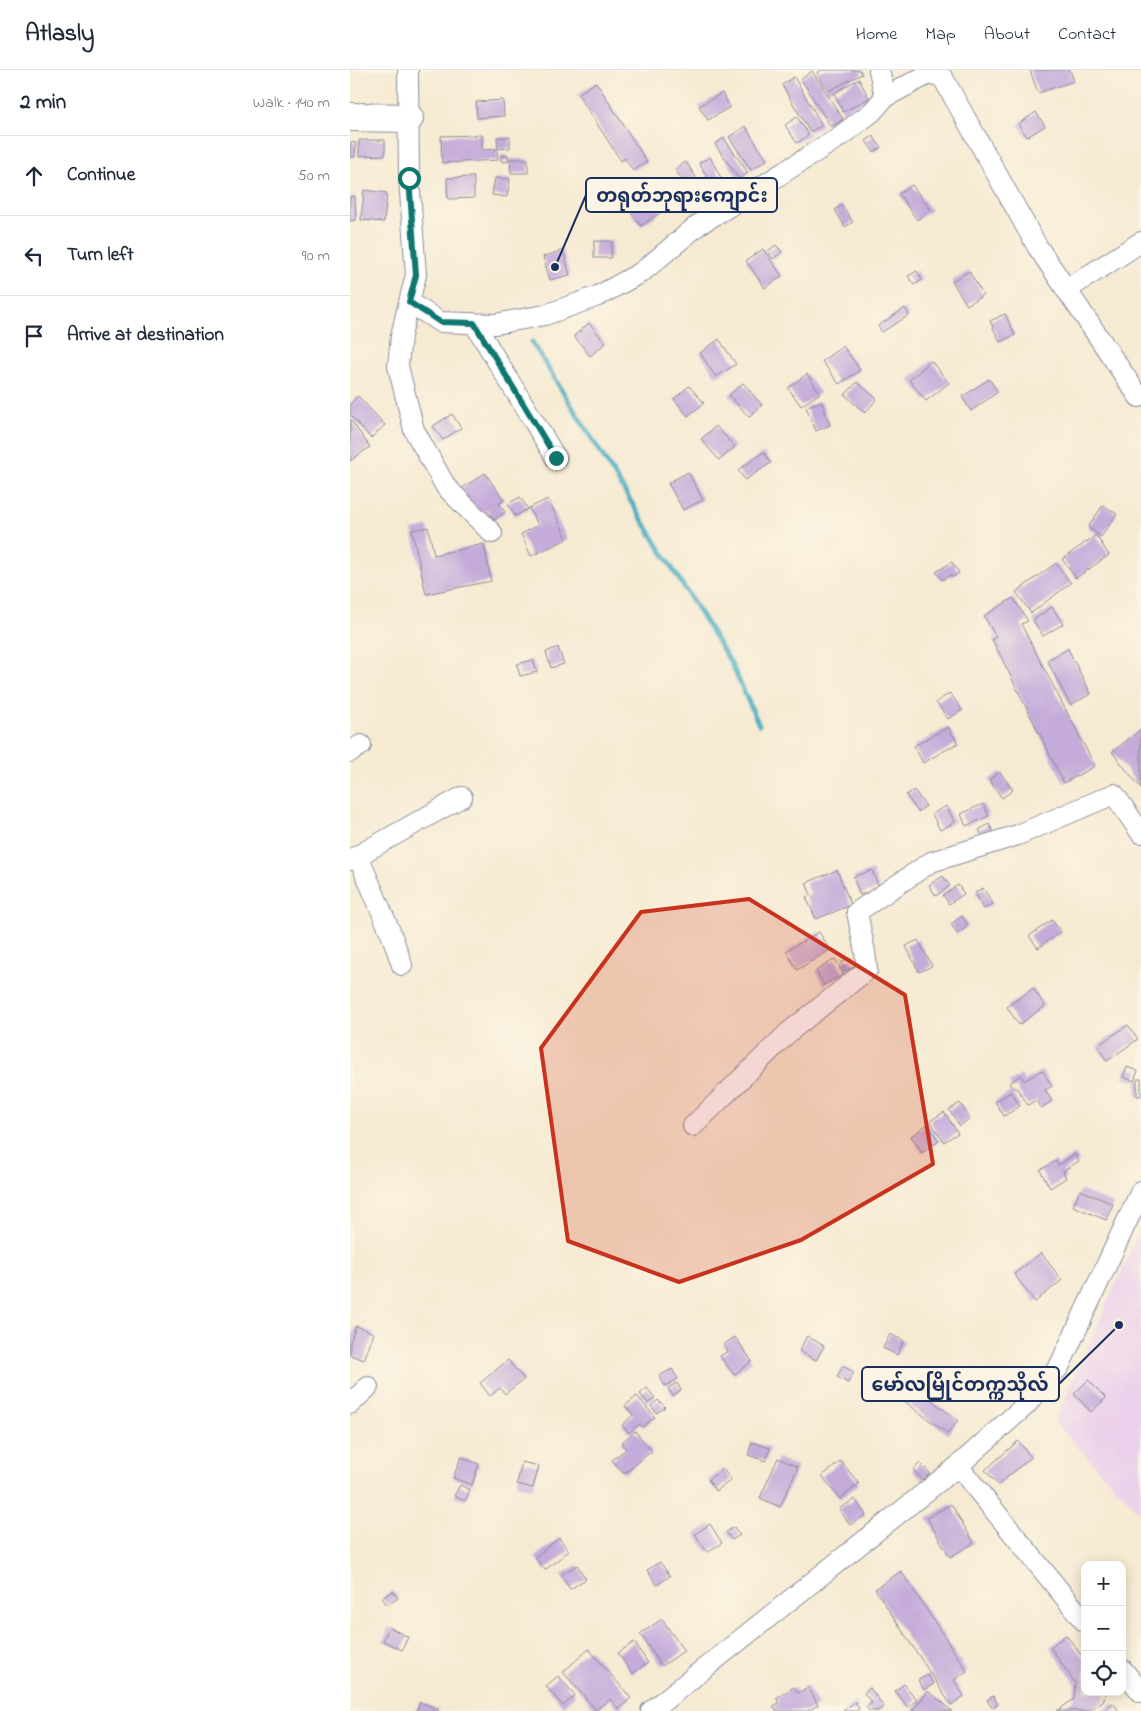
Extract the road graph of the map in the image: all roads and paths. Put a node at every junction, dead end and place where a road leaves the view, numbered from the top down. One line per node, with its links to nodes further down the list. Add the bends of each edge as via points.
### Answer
1 (408, 70): 5 (street)
2 (879, 70): 3 (street)
3 (885, 97): 7 (street, via 927,75 936,74 943,78 1037,246); 9 (street, via 872,112 839,137 698,225 642,272 598,296 545,315 495,324)
4 (350, 117): 5 (street)
5 (409, 118): 8 (street, via 409,178 416,275)
6 (1141, 242): 7 (street)
7 (1066, 290): 10 (street)
8 (409, 302): 9 (street, via 440,322); 13 (street, via 398,366 414,430 446,487)
9 (474, 323): 12 (street)
10 (1134, 375): 11 (street)
11 (1138, 397)
12 (556, 458)
13 (492, 533)
14 (462, 797): 16 (street)
15 (1141, 833): 18 (street, via 1114,794 1018,835 932,862 893,887 857,912 867,970 789,1032)
16 (354, 858): 17 (street, via 392,936)
17 (402, 965)
18 (692, 1126)
19 (1141, 1191): 22 (street, via 1059,1367 1026,1405)
20 (368, 1387): 21 (street)
21 (350, 1404)
22 (958, 1466): 23 (street); 26 (street)
23 (1081, 1617)
24 (1126, 1674): 25 (street)
25 (1141, 1692)
26 (651, 1711)

